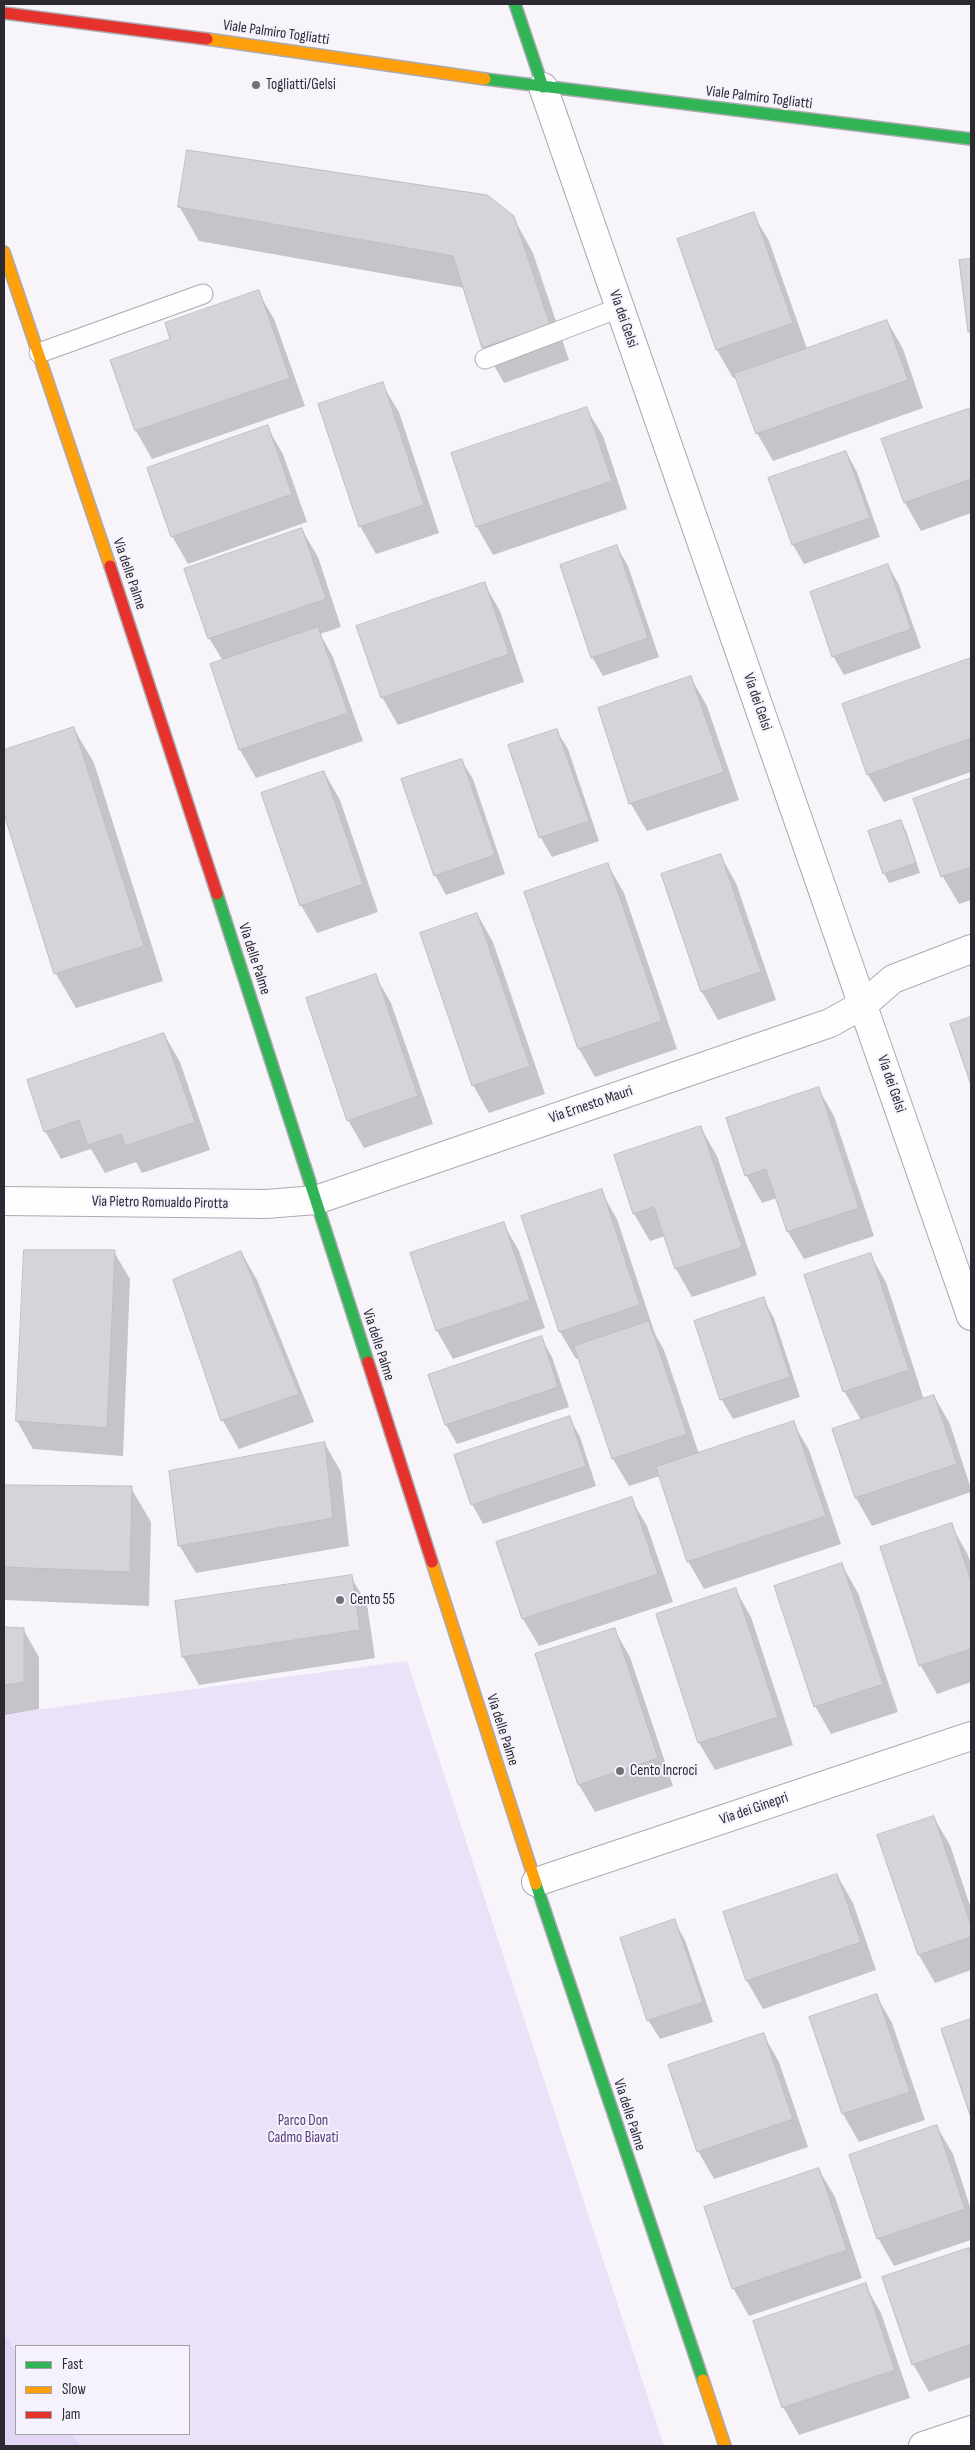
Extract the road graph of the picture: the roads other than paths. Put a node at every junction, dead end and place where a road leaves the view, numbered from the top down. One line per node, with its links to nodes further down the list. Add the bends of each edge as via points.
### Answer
1 (515, 4): 3 (street)
2 (4, 14): 3 (street, Viale Palmiro Togliatti, via 138,29)
3 (543, 87): 4 (street, Viale Palmiro Togliatti); 7 (street, Via dei Gelsi)
4 (971, 139)
5 (4, 252): 8 (street, Via delle Palme)
6 (203, 294): 8 (lane)
7 (619, 308): 9 (lane); 11 (street, Via dei Gelsi)
8 (39, 353): 13 (street, Via delle Palme)
9 (485, 359)
10 (971, 949): 11 (street, Via Ernesto Mauri, via 893,978)
11 (864, 1004): 13 (street, Via Ernesto Mauri, via 830,1023); 14 (street, Via dei Gelsi)
12 (4, 1200): 13 (street, Via Pietro Romualdo Pirotta, via 266,1204)
13 (316, 1200): 16 (street, Via delle Palme)
14 (971, 1316)
15 (971, 1736): 16 (street, Via dei Ginepri)
16 (536, 1882): 18 (street, Via delle Palme)
17 (971, 2430): 19 (street)
18 (725, 2446)
19 (924, 2446)

